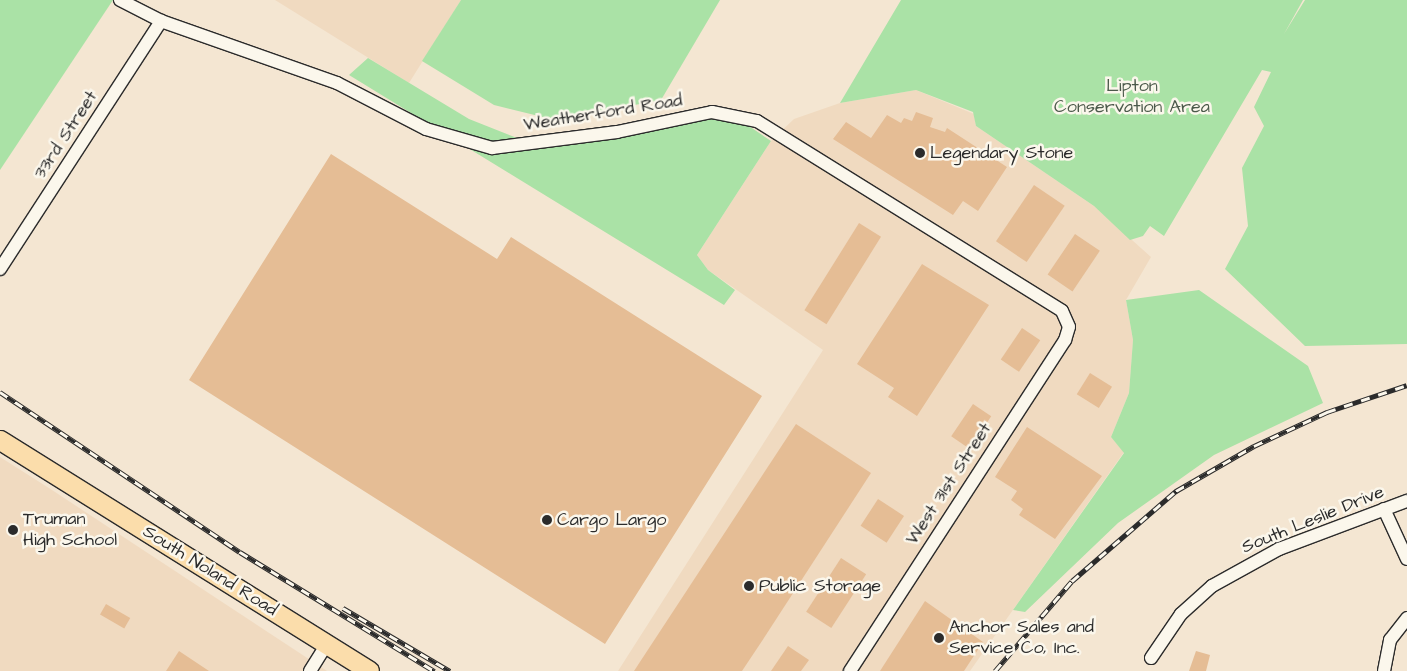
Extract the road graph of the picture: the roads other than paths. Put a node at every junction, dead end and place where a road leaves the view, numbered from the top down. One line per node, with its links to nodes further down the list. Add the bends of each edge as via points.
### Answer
1 (120, 0): 2 (street, Weatherford Road)
2 (161, 21): 3 (street, 33rd Street); 4 (street, Weatherford Road, via 337,83 426,129 492,148 617,132 712,112 758,121)
3 (0, 269)
4 (1064, 314): 14 (street, West 31st Street, via 1069,327 1065,340)
5 (0, 440): 10 (main road, South Noland Road)
6 (1407, 501): 7 (street, South Leslie Drive)
7 (1384, 509): 8 (street); 11 (street, South Leslie Drive, via 1279,549 1212,586 1181,614)
8 (1407, 559)
9 (1407, 618): 15 (street, via 1390,640)
10 (327, 644): 12 (street); 13 (main road, South Noland Road)
11 (1150, 658)
12 (310, 671)
13 (369, 671)
14 (850, 671)
15 (1384, 671)

